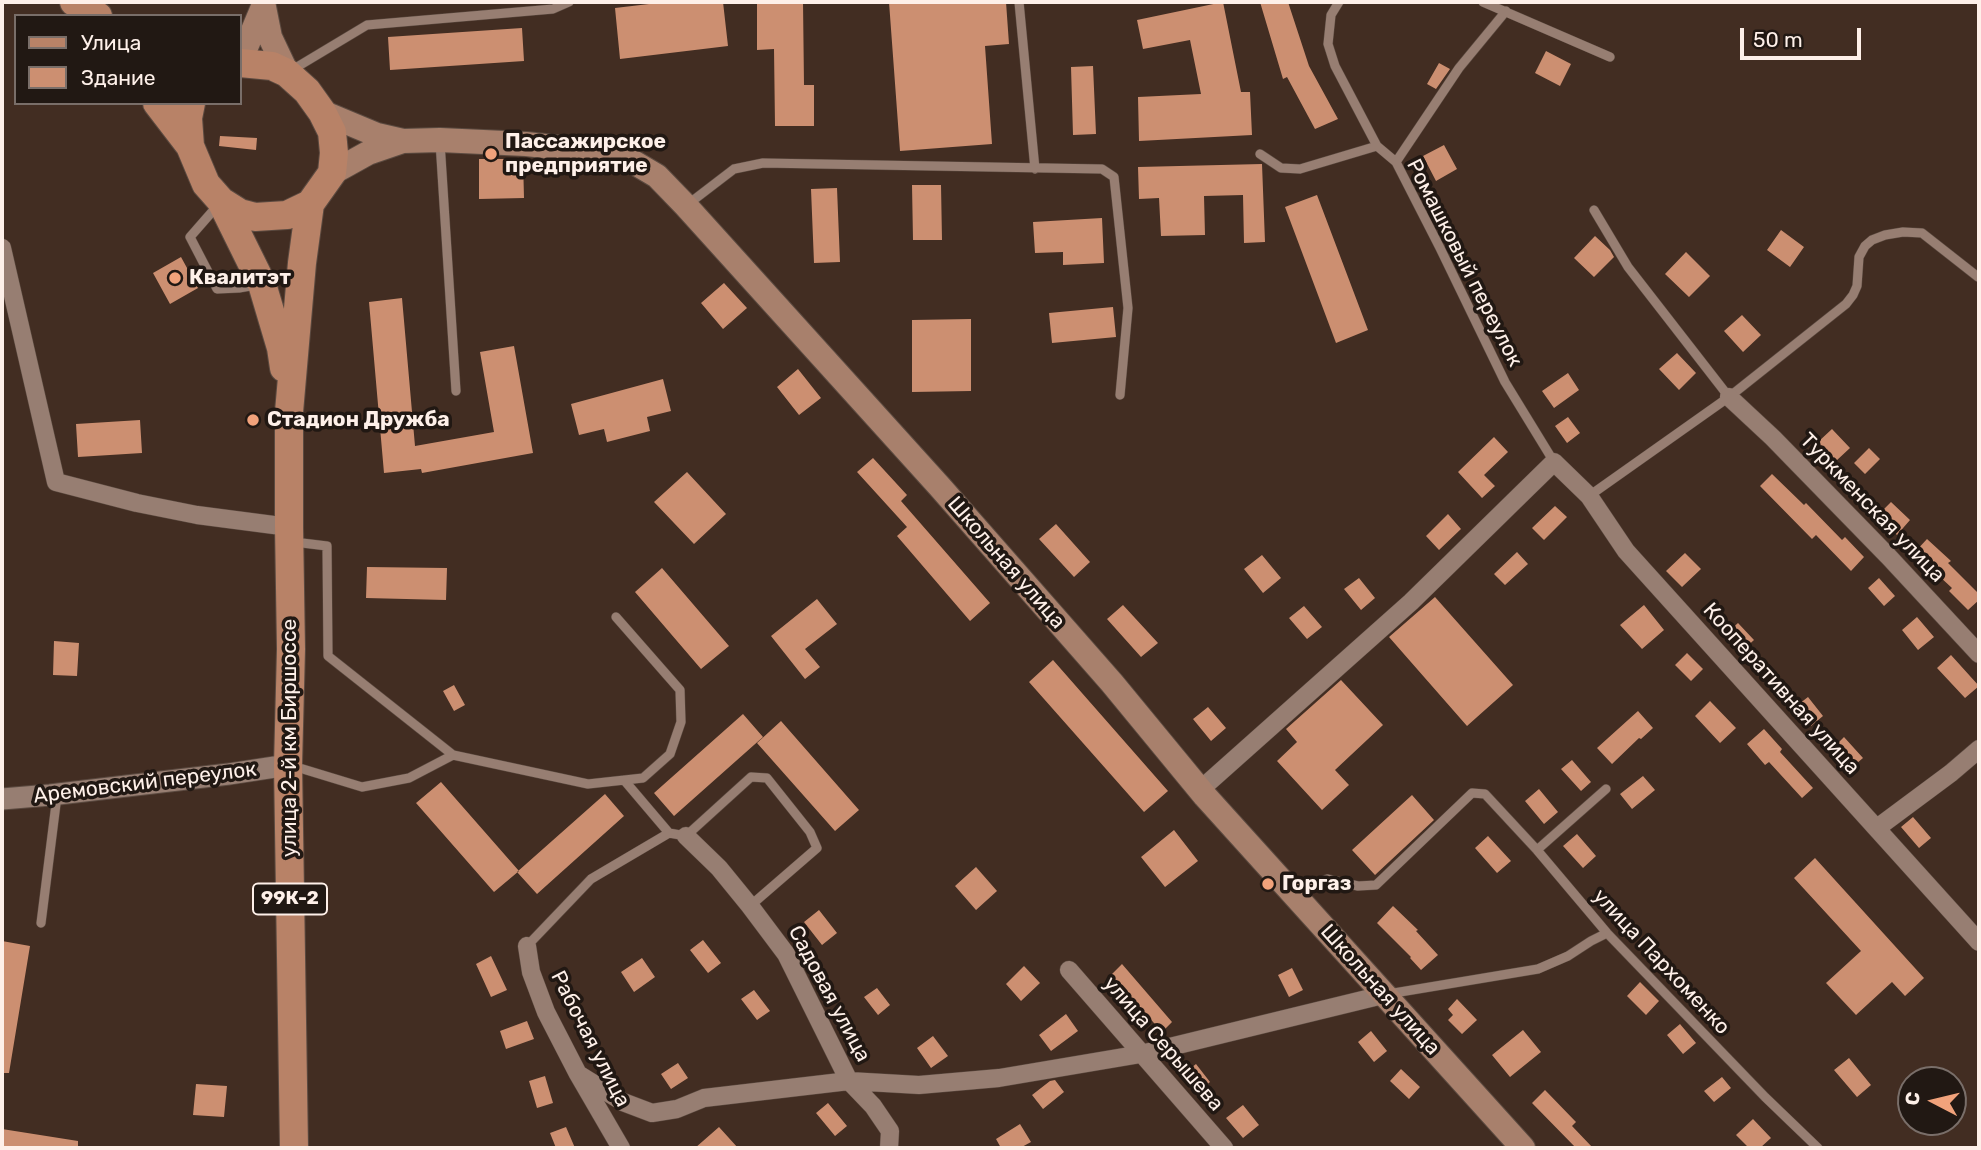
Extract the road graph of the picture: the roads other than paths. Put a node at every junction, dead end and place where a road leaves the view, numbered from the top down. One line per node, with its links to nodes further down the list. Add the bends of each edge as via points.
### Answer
1 (74, 2): 8 (main road)
2 (569, 2): 12 (lane, via 553,9 367,25)
3 (1019, 2): 22 (lane)
4 (1339, 2): 19 (lane, Ромашковый переулок, via 1331,15 1328,44)
5 (1483, 2): 7 (lane)
6 (263, 4): 9 (main road); 12 (main road, via 271,37)
7 (1506, 11): 10 (lane); 21 (lane, via 1459,68)
8 (95, 14)
9 (242, 54)
10 (1610, 57)
11 (242, 63): 12 (main road, via 272,66)
12 (288, 73): 15 (main road)
13 (159, 105): 18 (main road, 99К-2)
14 (191, 105): 18 (main road, 99К-2)
15 (322, 112): 17 (main road); 23 (main road, via 332,132)
16 (440, 140): 17 (main road, Школьная улица); 26 (main road, Школьная улица, via 593,151 635,163 657,176); 31 (lane)
17 (403, 141): 23 (main road)
18 (190, 146): 24 (main road, 99К-2, via 206,184)
19 (1377, 146): 20 (lane, via 1300,169 1281,168); 21 (lane, Ромашковый переулок)
20 (1260, 154)
21 (1396, 162): 35 (lane, Ромашковый переулок, via 1504,382)
22 (1035, 169): 26 (lane, via 763,163 734,169); 32 (lane, via 1102,169 1114,177 1128,308)
23 (332, 173): 25 (main road, 99К-2)
24 (221, 201): 25 (main road, 99К-2, via 255,217 287,215); 30 (main road, 99К-2); 30 (lane, via 190,237 217,289)
25 (310, 204): 34 (main road, 99К-2)
26 (686, 206): 45 (main road, Школьная улица, via 976,528)
27 (1594, 210): 33 (lane, via 1628,267)
28 (2, 247): 37 (street, via 56,482)
29 (1978, 277): 33 (lane, via 1922,233 1903,232 1871,240 1859,257 1857,286 1846,303)
30 (262, 284): 34 (main road, 99К-2, via 281,348)
31 (456, 391)
32 (1120, 395)
33 (1729, 397): 36 (lane); 39 (street, Туркменская улица)
34 (289, 412): 37 (main road, улица 2-й км Биршоссе / 99К-2)
35 (1554, 462): 36 (street, Кооперативная улица); 45 (street, via 1411,602)
36 (1589, 496): 48 (street, Кооперативная улица, via 1626,551)
37 (289, 534): 41 (lane, via 327,546 328,656); 42 (main road, улица 2-й км Биршоссе / 99К-2)
38 (616, 617): 43 (lane, via 680,690 681,722 670,754 643,778)
39 (1979, 654)
40 (1979, 749): 48 (street)
41 (453, 755): 42 (lane, via 409,778 362,787); 43 (lane, via 588,784)
42 (288, 765): 46 (street, Аремовский переулок); 62 (main road, улица 2-й км Биршоссе / 99К-2)
43 (624, 780): 49 (lane)
44 (1606, 789): 50 (lane)
45 (1200, 790): 51 (main road, Школьная улица)
46 (57, 794): 47 (street, Аремовский переулок); 53 (lane)
47 (2, 799)
48 (1877, 828): 55 (street, Кооперативная улица)
49 (678, 835): 52 (street, Садовая улица, via 719,868); 52 (lane, via 751,777 767,778 810,832 817,848); 56 (lane, via 591,879)
50 (1538, 850): 51 (lane, улица Пархоменко, via 1485,794 1472,793 1376,885 1327,880); 54 (lane, улица Пархоменко)
51 (1294, 895): 58 (main road, Школьная улица)
52 (750, 906): 61 (street, Садовая улица, via 786,954)
53 (41, 923)
54 (1607, 933): 58 (lane, via 1538,969); 67 (lane, улица Пархоменко)
55 (1979, 942)
56 (527, 946): 60 (street, Рабочая улица, via 546,1012)
57 (1069, 970): 59 (street, улица Серышева)
58 (1383, 995): 59 (street); 66 (main road, Школьная улица)
59 (1141, 1054): 61 (street, via 999,1078 919,1085); 65 (street, улица Серышева)
60 (578, 1074): 61 (street, via 623,1102 652,1112 677,1109 704,1098); 63 (street, Рабочая улица)
61 (849, 1081): 64 (street, Садовая улица, via 890,1131)
62 (294, 1148)
63 (621, 1148)
64 (889, 1148)
65 (1224, 1148)
66 (1523, 1148)
67 (1818, 1148)

